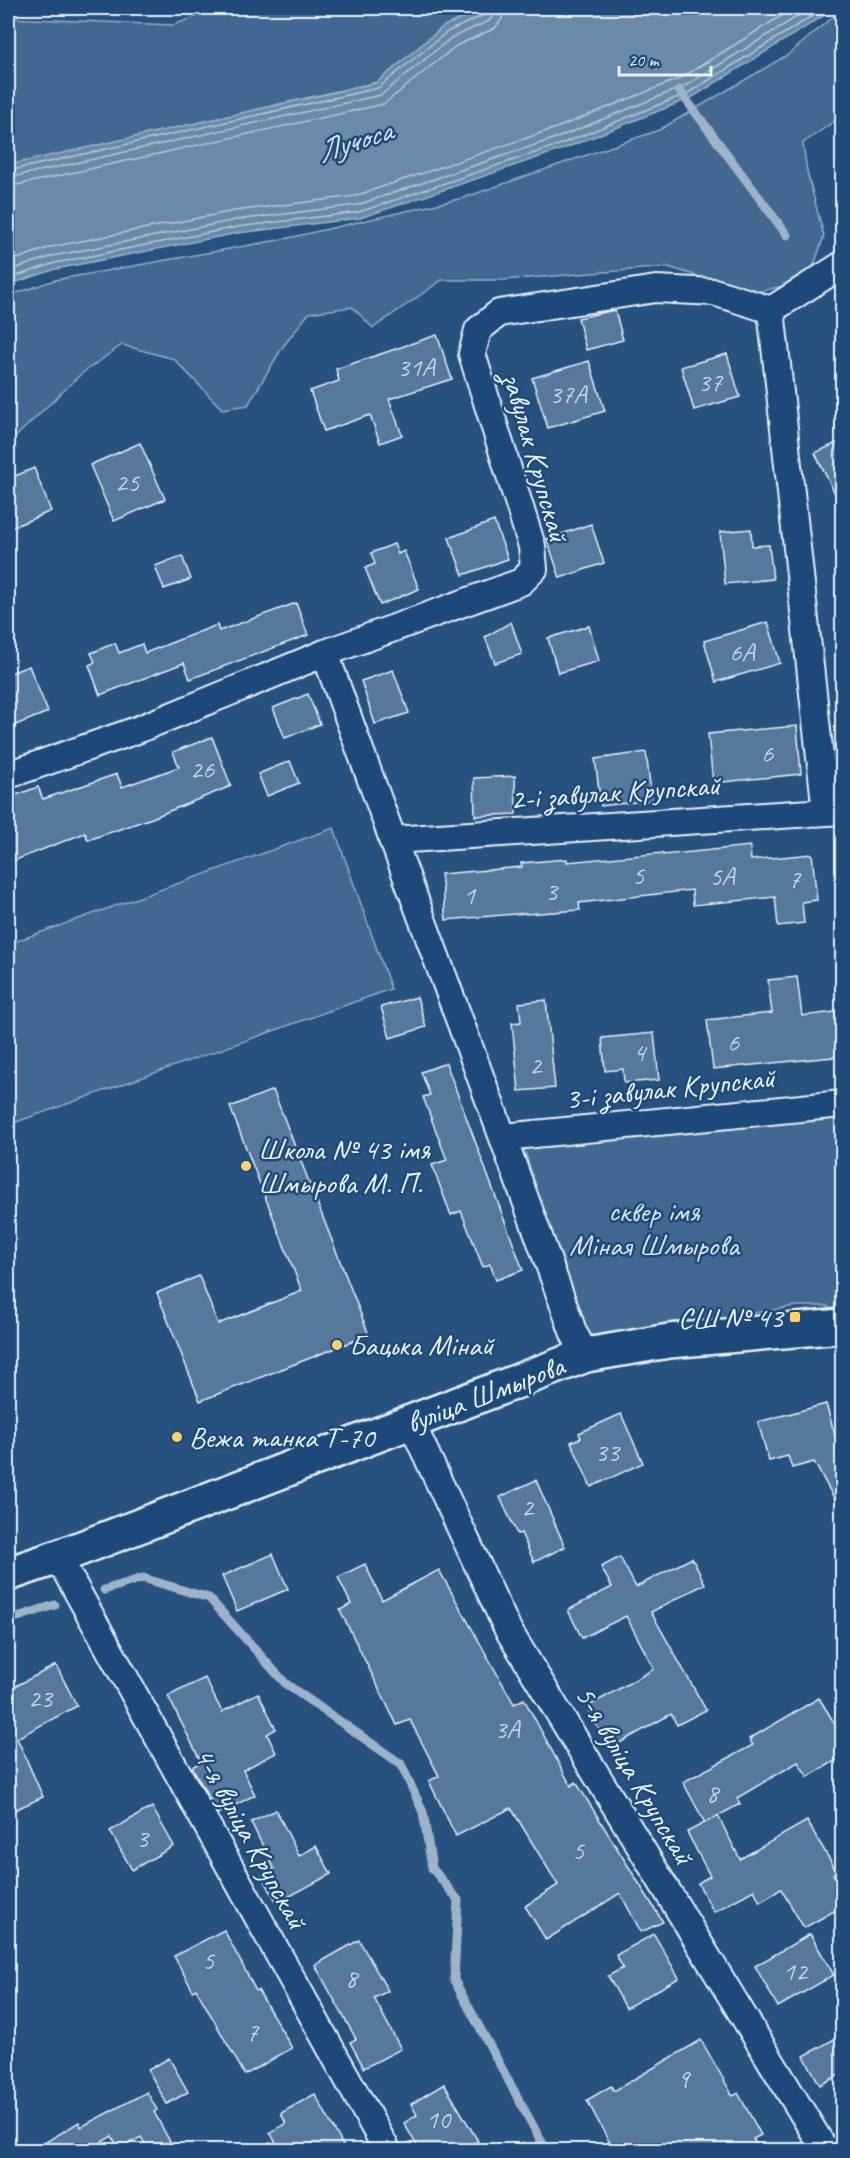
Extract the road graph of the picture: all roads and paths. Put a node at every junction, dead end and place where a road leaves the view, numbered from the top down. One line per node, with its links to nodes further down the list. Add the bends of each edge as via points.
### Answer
1 (843, 265): 2 (street)
2 (771, 310): 3 (street, завулак Крупскай, via 714,292 656,289 499,313 478,330 472,354 532,546 534,569 520,582); 5 (street)
3 (324, 653): 4 (street, завулак Крупскай, via 137,730); 6 (street)
4 (8, 775)
5 (834, 811): 6 (street, 2-і завулак Крупскай)
6 (392, 840): 8 (street)
7 (843, 1104): 8 (street, 3-і завулак Крупскай)
8 (504, 1137): 10 (street, via 574,1334)
9 (843, 1326): 10 (street, вуліца Шмырова, via 669,1341)
10 (586, 1355): 11 (street, вуліца Шмырова)
11 (411, 1422): 12 (street, вуліца Шмырова); 15 (street, 5-я вуліца Крупскай, via 507,1628)
12 (58, 1557): 13 (street, вуліца Шмырова); 14 (street, 4-я вуліца Крупскай)
13 (8, 1574)
14 (387, 2151)
15 (825, 2151)

